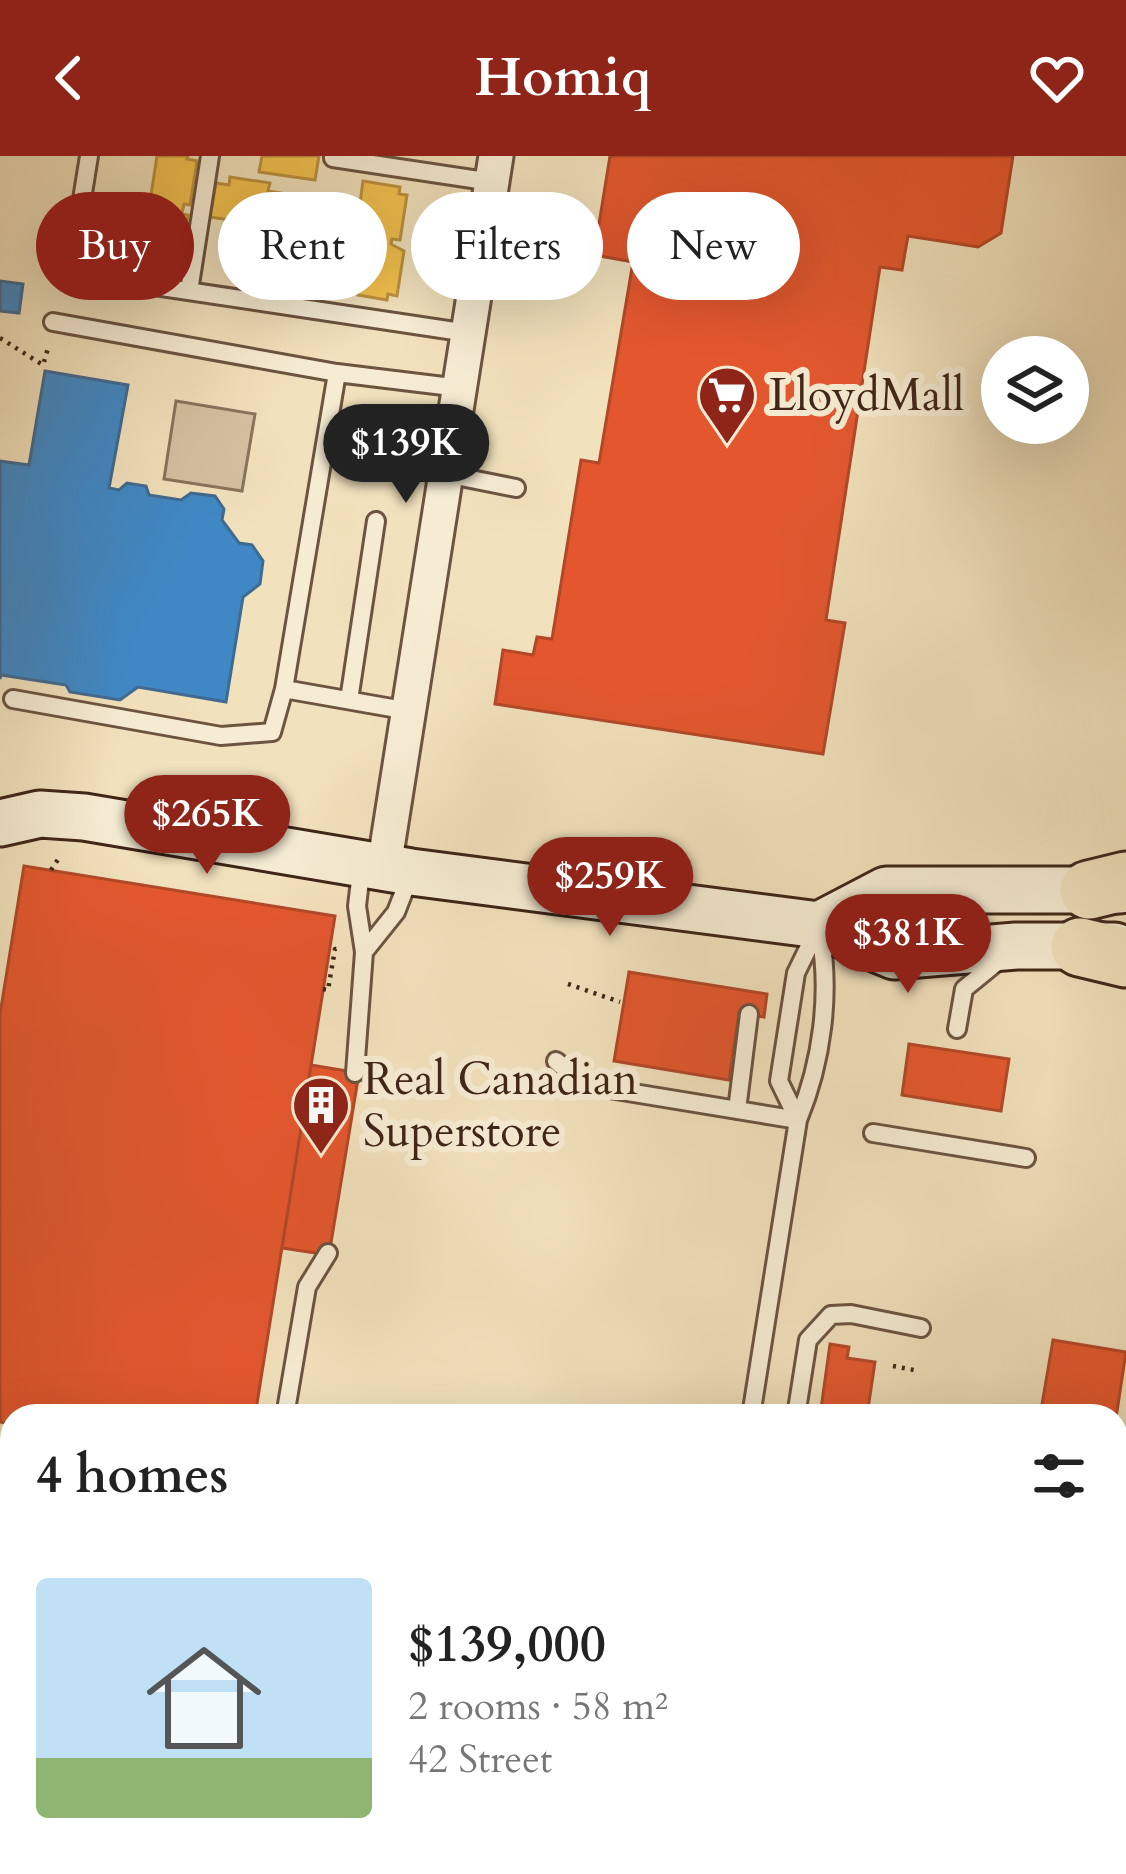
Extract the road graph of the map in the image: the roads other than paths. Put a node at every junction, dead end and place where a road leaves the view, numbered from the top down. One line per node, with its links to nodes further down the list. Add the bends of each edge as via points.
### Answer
1 (89, 156): 5 (lane)
2 (210, 156): 6 (lane)
3 (334, 158): 4 (lane)
4 (494, 169): 9 (street)
5 (83, 192)
6 (194, 259)
7 (194, 292): 9 (lane)
8 (53, 322): 10 (lane)
9 (468, 333): 11 (street)
10 (337, 373): 11 (lane); 15 (lane)
11 (460, 388): 12 (street)
12 (446, 474): 13 (lane); 18 (street)
13 (516, 488)
14 (376, 521): 17 (lane)
15 (284, 689): 16 (lane, via 272,732 221,736); 17 (lane)
16 (13, 699)
17 (349, 700): 18 (lane)
18 (409, 711): 20 (street)
19 (1, 822): 20 (street, via 84,817)
20 (386, 868): 22 (street); 25 (lane, via 357,906); 25 (lane, via 396,912)
21 (1114, 887): 22 (street, via 886,890)
22 (819, 925): 23 (street, via 894,956); 31 (lane, via 828,976 812,1087); 31 (lane, via 796,973 779,1081)
23 (1016, 946): 24 (street); 27 (lane, via 964,989)
24 (1111, 950)
25 (364, 952): 29 (lane)
26 (749, 1014): 30 (lane)
27 (958, 1029)
28 (556, 1061): 30 (lane, via 586,1085)
29 (355, 1073)
30 (736, 1110): 31 (lane)
31 (798, 1120): 37 (lane)
32 (873, 1133): 33 (lane)
33 (1026, 1158)
34 (328, 1253): 36 (lane, via 307,1287)
35 (921, 1328): 38 (lane, via 831,1315 808,1340)
36 (287, 1404)
37 (753, 1404)
38 (798, 1404)

